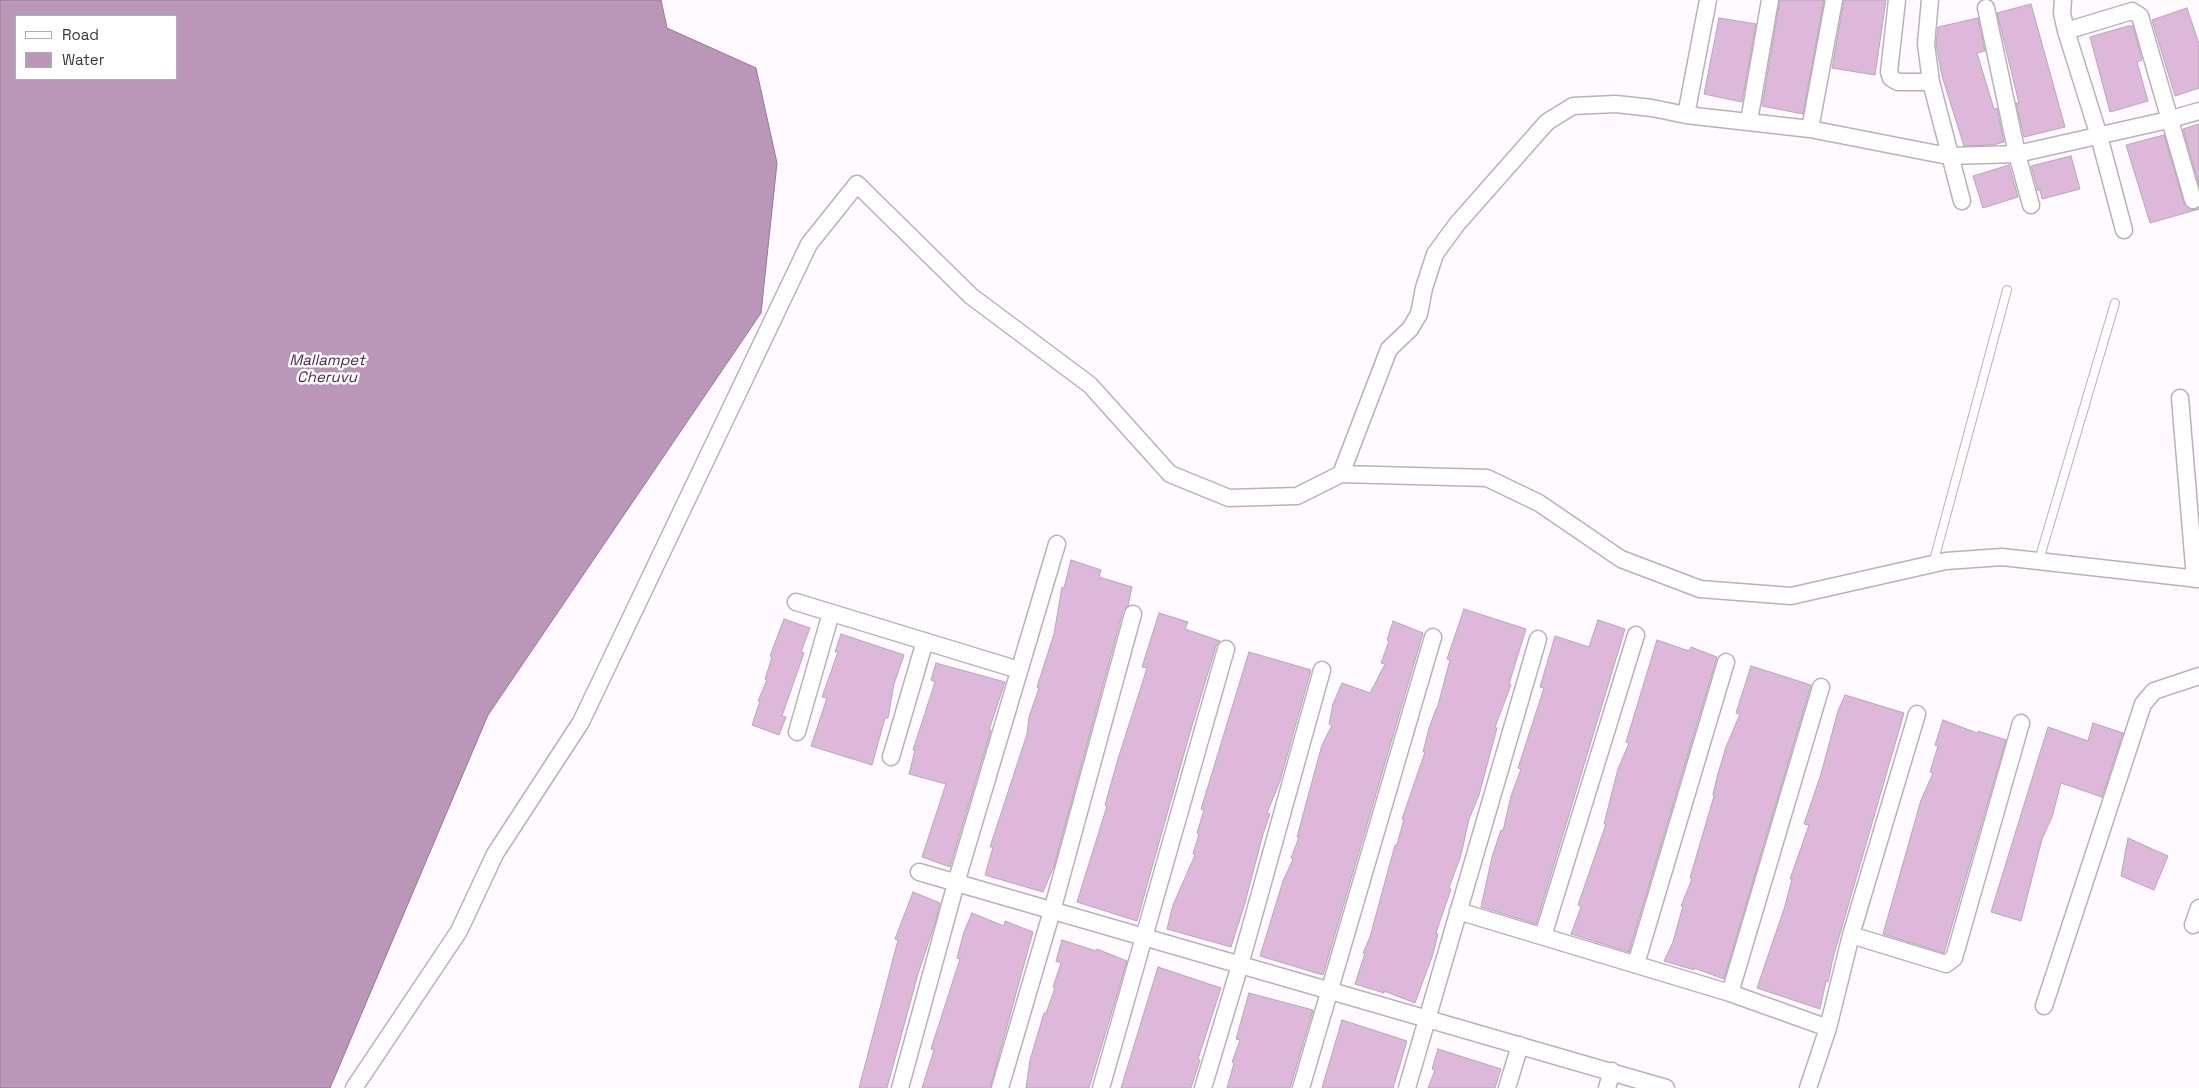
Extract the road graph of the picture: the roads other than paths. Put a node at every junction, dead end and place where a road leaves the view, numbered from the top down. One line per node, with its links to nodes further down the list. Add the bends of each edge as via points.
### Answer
1 (1708, 0): 11 (street)
2 (1770, 0): 13 (street)
3 (1834, 0): 14 (street)
4 (1897, 0): 9 (street, via 1891,78 1898,82)
5 (1930, 0): 9 (street, via 1926,44)
6 (2063, 0): 8 (street)
7 (1986, 8): 16 (street)
8 (2066, 30): 12 (street, via 2136,12 2140,16); 15 (street)
9 (1931, 82): 17 (street)
10 (2199, 111): 12 (street)
11 (1686, 115): 13 (street); 25 (street, via 1616,104 1573,106 1547,122 1435,254 1419,314 1410,329 1389,349)
12 (2168, 120): 15 (street); 18 (street)
13 (1749, 121): 14 (street)
14 (1810, 129): 17 (street)
15 (2099, 136): 16 (street); 21 (street)
16 (2017, 154): 17 (street); 20 (street)
17 (1948, 156): 19 (street)
18 (2193, 200)
19 (1962, 201)
20 (2031, 205)
21 (2124, 230)
22 (2007, 290): 28 (lane)
23 (2115, 302): 27 (lane)
24 (2180, 398): 29 (street)
25 (1341, 474): 28 (street, via 1487,478 1539,503 1621,559 1700,589 1791,596); 65 (street, via 1297,496 1229,498 1170,474 1090,385 971,296 857,184 809,244 581,722 495,854 459,932)
26 (1057, 544): 39 (street)
27 (2039, 560): 28 (street, via 2002,557); 29 (street)
28 (1933, 564)
29 (2197, 579)
30 (796, 602): 31 (street)
31 (831, 613): 36 (street); 45 (street)
32 (1134, 614): 50 (street)
33 (1636, 635): 54 (street)
34 (1433, 637): 58 (street)
35 (1538, 639): 51 (street)
36 (925, 641): 39 (street); 46 (street)
37 (1226, 649): 55 (street)
38 (1726, 662): 57 (street)
39 (1019, 670): 48 (street)
40 (1322, 670): 56 (street)
41 (2199, 676): 60 (street, via 2154,691 2144,704)
42 (1821, 687): 59 (street)
43 (1917, 714): 53 (street)
44 (2021, 723): 53 (street, via 1954,958 1946,964)
45 (797, 732)
46 (891, 757)
47 (919, 872): 48 (street)
48 (956, 883): 50 (street); 66 (street)
49 (2199, 908): 52 (street)
50 (1052, 911): 55 (street); 67 (street)
51 (1458, 911): 54 (street); 61 (street)
52 (2193, 925)
53 (1851, 935): 62 (street)
54 (1543, 936): 57 (street)
55 (1144, 937): 56 (street); 68 (street)
56 (1240, 964): 58 (street); 69 (street)
57 (1636, 964): 59 (street)
58 (1328, 990): 61 (street); 70 (street)
59 (1730, 993): 62 (street)
60 (2044, 1006)
61 (1427, 1018): 63 (street); 71 (street)
62 (1828, 1028): 75 (street)
63 (1520, 1045): 64 (street); 72 (street)
64 (1612, 1072): 73 (street); 74 (street)
65 (354, 1088)
66 (900, 1088)
67 (1000, 1088)
68 (1101, 1088)
69 (1203, 1088)
70 (1301, 1088)
71 (1407, 1088)
72 (1507, 1088)
73 (1607, 1088)
74 (1666, 1088)
75 (1808, 1088)

